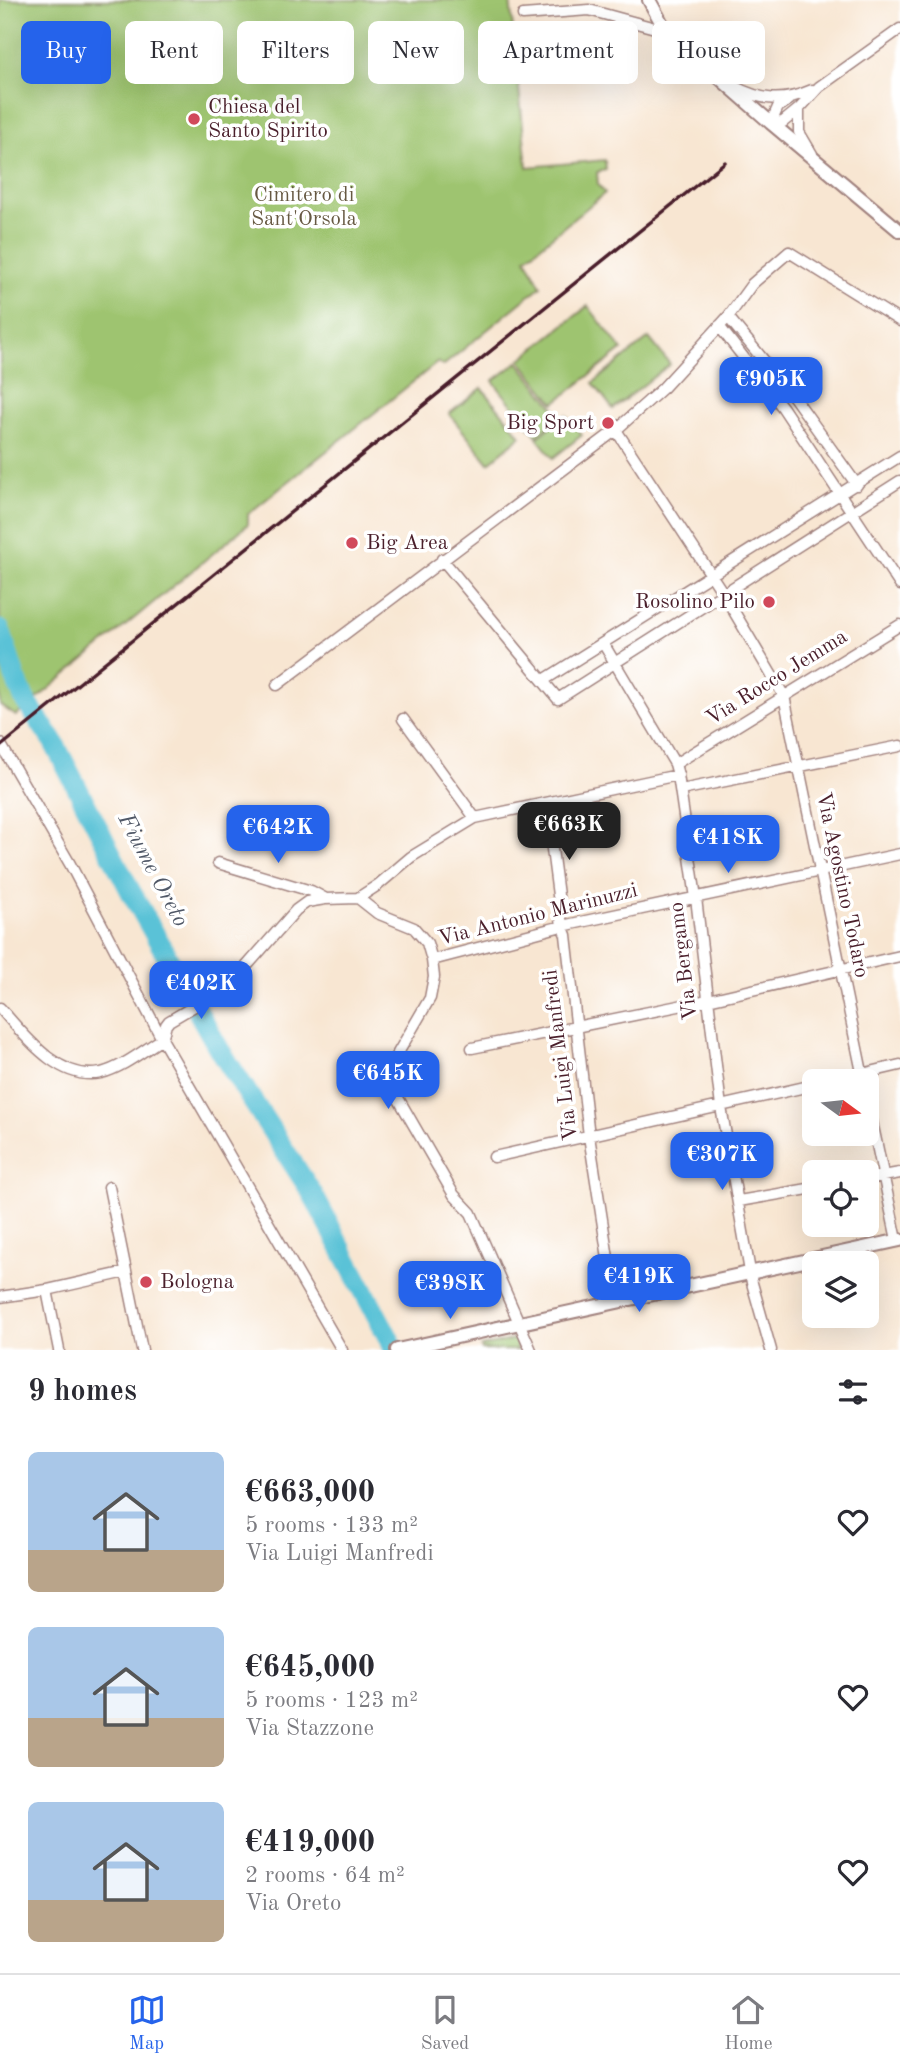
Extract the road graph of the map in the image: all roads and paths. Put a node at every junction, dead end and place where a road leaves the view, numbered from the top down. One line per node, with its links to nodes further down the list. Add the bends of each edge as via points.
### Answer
1 (649, 0): 3 (street)
2 (523, 15): 4 (street, via 589,10)
3 (661, 21)
4 (652, 27)
5 (900, 29): 8 (street)
6 (726, 84): 11 (street)
7 (730, 84): 9 (street, via 759,97)
8 (819, 87): 9 (street); 10 (street)
9 (790, 99): 11 (street, via 778,107)
10 (799, 109): 11 (street, via 783,122); 12 (street, via 799,132)
11 (771, 124): 12 (street)
12 (816, 161): 13 (street)
13 (900, 231)
14 (728, 317): 15 (street, via 752,284 789,251); 16 (street); 20 (street, via 794,397)
15 (900, 321)
16 (719, 326): 17 (street, via 663,388); 21 (street, via 783,408)
17 (616, 430): 23 (street); 24 (street, Via Agostino Todaro)
18 (900, 456): 20 (street)
19 (900, 481): 22 (street)
20 (857, 485): 21 (street)
21 (841, 495): 22 (street); 24 (street)
22 (853, 511): 25 (street); 26 (street)
23 (442, 559): 30 (street); 31 (street)
24 (710, 575): 26 (street, Via Agostino Todaro); 28 (street)
25 (900, 585)
26 (723, 593): 29 (street); 32 (street, Via Agostino Todaro)
27 (900, 625): 32 (street, Via Rocco Jemma)
28 (603, 643): 29 (street, Via Bergamo); 30 (street)
29 (615, 662): 30 (street, via 558,699); 36 (street, Via Bergamo)
30 (544, 680)
31 (276, 685)
32 (784, 696): 36 (street, Via Rocco Jemma); 37 (street, Via Agostino Todaro)
33 (403, 719): 41 (street)
34 (0, 743): 55 (street)
35 (900, 747): 37 (street)
36 (675, 764): 38 (street, Via Bergamo)
37 (797, 765): 39 (street); 44 (street, Via Agostino Todaro)
38 (678, 775): 39 (street, Via Bergamo); 40 (street)
39 (681, 790): 46 (street, Via Bergamo)
40 (546, 803): 41 (street); 48 (street, Via Luigi Manfredi)
41 (475, 818): 45 (street, via 411,857)
42 (900, 854): 44 (street, Via Antonio Marinuzzi)
43 (218, 863): 47 (street)
44 (819, 872): 46 (street, Via Antonio Marinuzzi); 51 (street, Via Agostino Todaro)
45 (358, 898): 47 (street); 50 (street, via 377,913 414,928 427,943)
46 (696, 898): 48 (street, Via Antonio Marinuzzi); 52 (street, Via Bergamo)
47 (325, 899): 55 (street, via 307,902 296,910 230,985 169,1021)
48 (562, 926): 50 (street, Via Antonio Marinuzzi); 54 (street, Via Luigi Manfredi)
49 (900, 956): 51 (street)
50 (432, 960): 77 (street, via 430,998 398,1053 394,1091 454,1195 471,1213)
51 (840, 970): 52 (street); 58 (street, Via Agostino Todaro)
52 (708, 1000): 54 (street); 61 (street, Via Bergamo)
53 (0, 1008): 55 (street, via 44,1054 69,1070 99,1073 113,1069)
54 (577, 1026): 56 (street); 62 (street, Via Luigi Manfredi)
55 (162, 1039): 80 (street)
56 (472, 1048)
57 (900, 1065): 59 (street)
58 (861, 1069)
59 (879, 1072)
60 (802, 1088): 61 (street)
61 (721, 1107): 62 (street); 70 (street, Via Bergamo)
62 (589, 1136): 64 (street); 76 (street, Via Luigi Manfredi)
63 (877, 1146): 66 (street)
64 (494, 1157)
65 (900, 1173): 66 (street)
66 (883, 1176): 67 (street); 71 (street)
67 (879, 1177)
68 (109, 1187): 73 (street)
69 (802, 1190): 70 (street)
70 (739, 1201): 72 (street, Via Bergamo)
71 (898, 1240): 72 (street)
72 (751, 1271): 76 (street); 83 (street, Via Bergamo)
73 (126, 1272): 74 (street); 79 (street)
74 (47, 1290): 75 (street); 78 (street)
75 (0, 1297)
76 (615, 1303): 77 (street)
77 (515, 1324): 81 (street); 82 (street)
78 (59, 1350)
79 (142, 1350)
80 (342, 1350)
81 (397, 1350)
82 (531, 1350)
83 (771, 1350)

